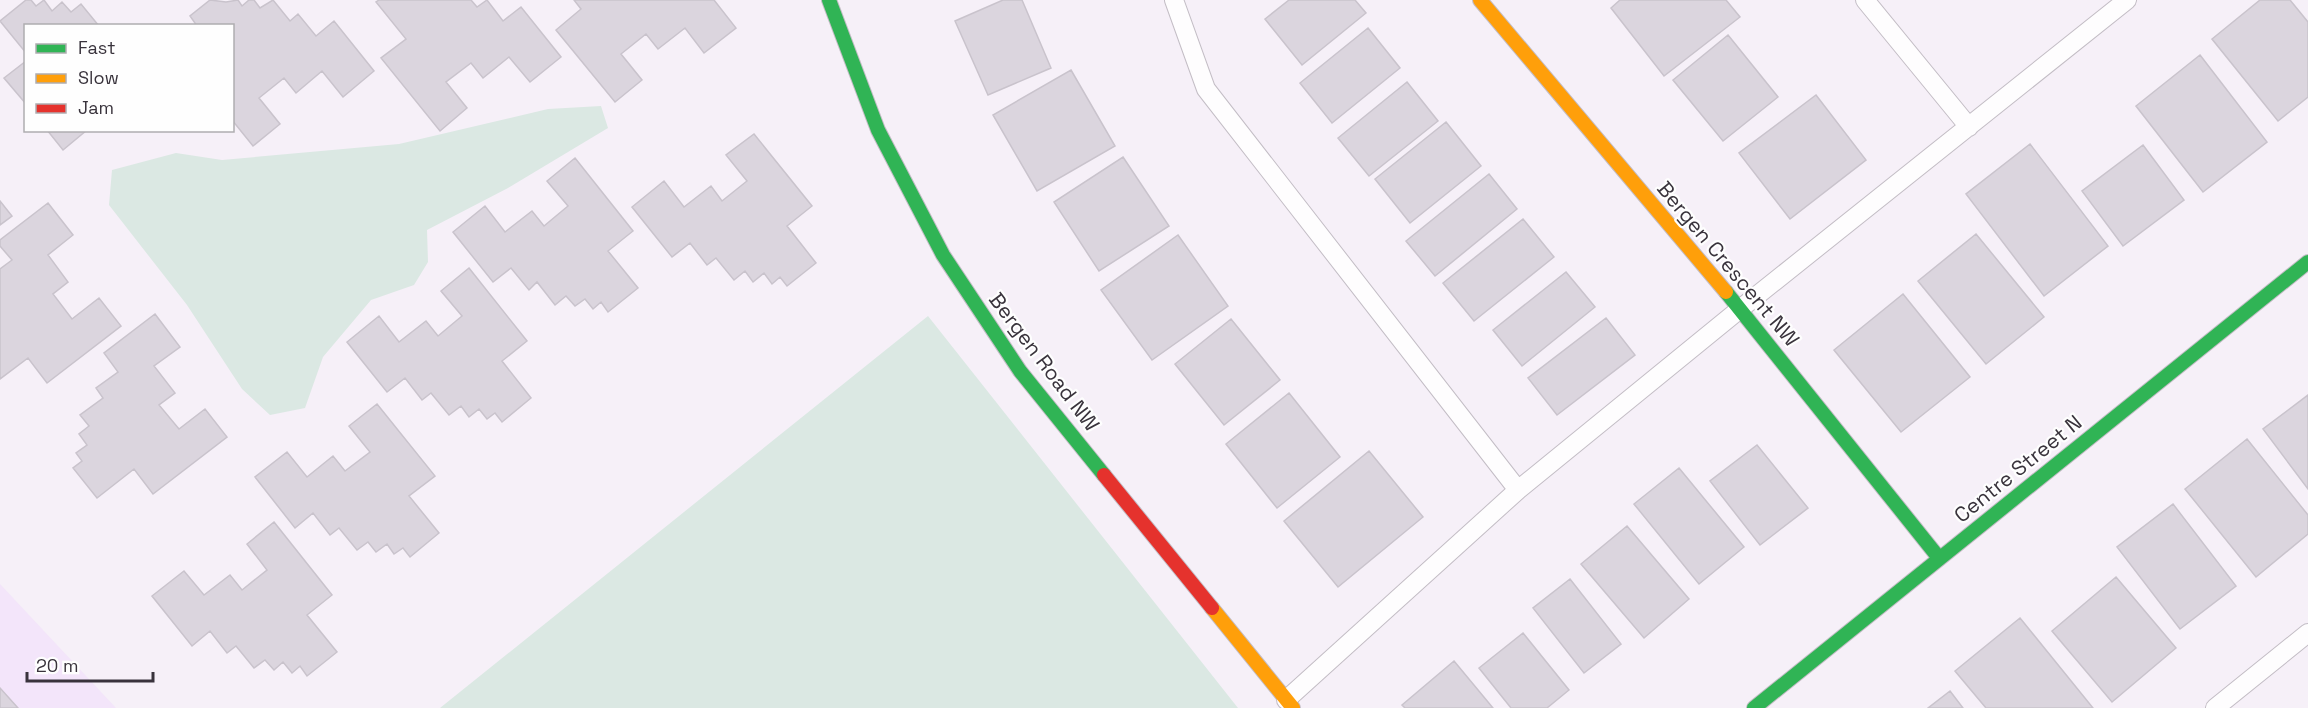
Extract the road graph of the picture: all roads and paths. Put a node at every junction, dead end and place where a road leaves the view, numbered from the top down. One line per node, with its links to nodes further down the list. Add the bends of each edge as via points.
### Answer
1 (829, 0): 12 (street, Bergen Road NW, via 878,130 943,255 979,311 1020,371)
2 (1174, 0): 9 (lane, via 1206,89)
3 (1479, 0): 8 (street, Bergen Crescent NW)
4 (1865, 0): 6 (lane)
5 (2127, 0): 6 (lane)
6 (1969, 127): 8 (lane)
7 (2308, 262): 10 (street, Centre Street N)
8 (1740, 309): 9 (lane); 10 (street, Bergen Crescent NW)
9 (1518, 490): 12 (lane)
10 (1940, 558): 13 (street, Centre Street N)
11 (2308, 633): 14 (lane)
12 (1289, 704)
13 (1754, 708)
14 (2215, 708)

